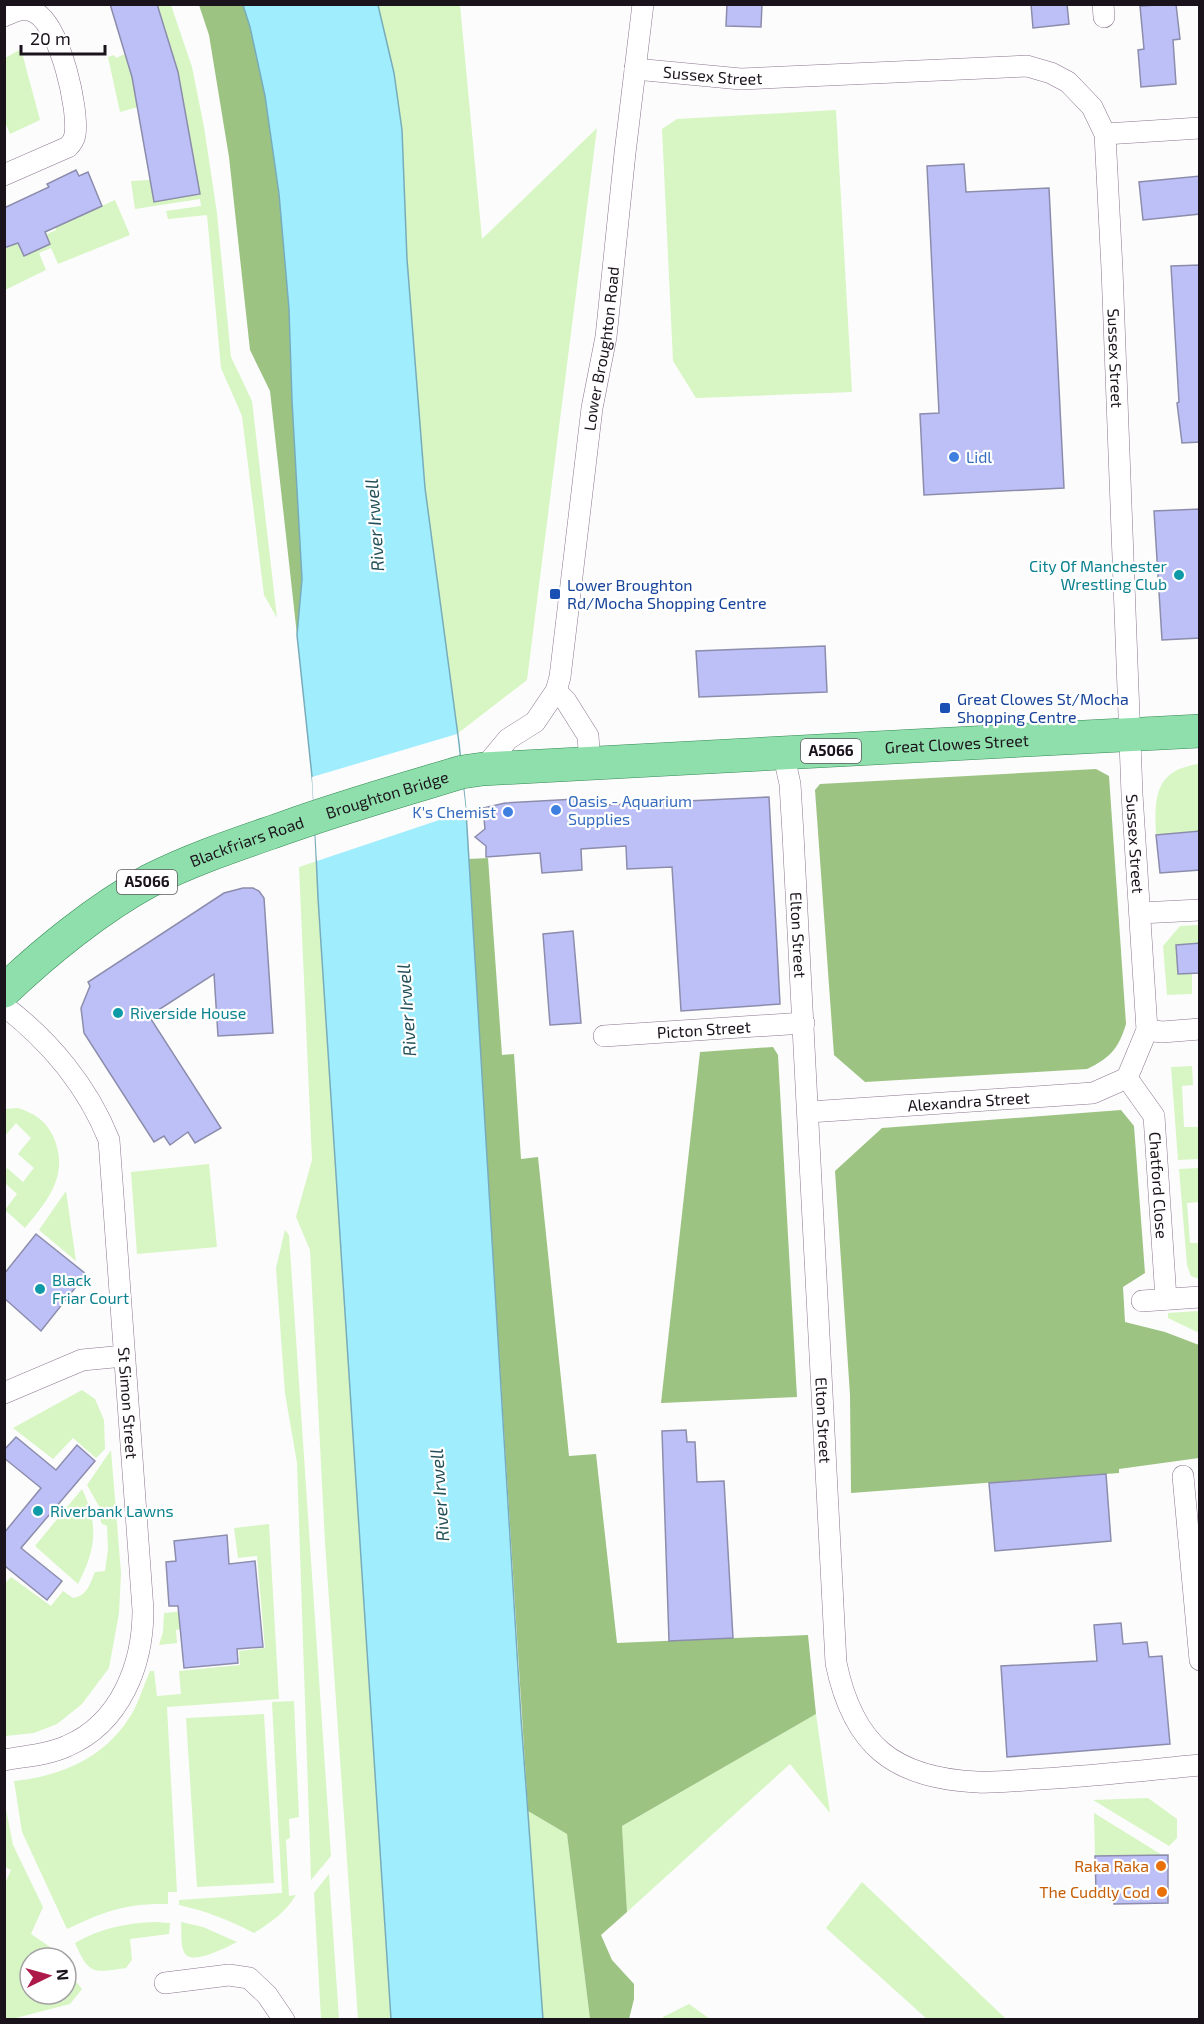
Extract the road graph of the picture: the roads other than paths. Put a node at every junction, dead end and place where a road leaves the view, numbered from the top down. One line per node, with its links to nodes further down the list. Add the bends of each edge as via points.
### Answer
1 (639, 5): 3 (street, Lower Broughton Road)
2 (4, 16): 6 (street, via 18,9 27,10 50,27 62,55 75,136 68,147)
3 (635, 69): 5 (street, Sussex Street, via 741,79 1028,66 1068,82 1092,107); 7 (street, Lower Broughton Road, via 606,337 592,408)
4 (1200, 128): 5 (street)
5 (1105, 134): 9 (street, Sussex Street)
6 (4, 175)
7 (556, 691): 11 (street, via 588,736); 12 (street, Lower Broughton Road, via 535,722)
8 (1200, 731): 9 (main road, Great Clowes Street / A5066)
9 (1130, 734): 10 (main road, Great Clowes Street / A5066); 15 (street, Sussex Street)
10 (783, 752): 11 (main road, Great Clowes Street / A5066); 18 (street, Elton Street, via 790,794)
11 (590, 763): 12 (main road, Great Clowes Street / A5066)
12 (472, 770): 13 (main road, Broughton Bridge / A5066)
13 (315, 817): 16 (main road, Blackfriars Road / A5066, via 242,841 147,882 52,948)
14 (1200, 910): 15 (street)
15 (1140, 913): 20 (street, Sussex Street)
16 (4, 991)
17 (4, 1006): 27 (street, St Simon Street, via 33,1029 82,1088 109,1140)
18 (804, 1023): 21 (street, Picton Street); 23 (street, Elton Street)
19 (1200, 1029): 20 (street)
20 (1147, 1030): 22 (street, Sussex Street)
21 (604, 1036)
22 (1127, 1078): 23 (street, Alexandra Street, via 1093,1093); 25 (street, Chatford Close, via 1154,1116)
23 (809, 1112): 32 (street, Elton Street, via 836,1663 842,1691 865,1736 887,1758 941,1779 1001,1781)
24 (1200, 1297): 25 (street)
25 (1166, 1299): 26 (street)
26 (1142, 1301)
27 (124, 1356): 28 (street, via 82,1360); 31 (street, St Simon Street, via 143,1610 139,1655 123,1695 101,1724 67,1746)
28 (4, 1393)
29 (1183, 1476): 30 (street)
30 (1200, 1660)
31 (4, 1760)
32 (1200, 1765)
33 (165, 1983): 34 (street, via 229,1975 249,1978)
34 (284, 2019)

